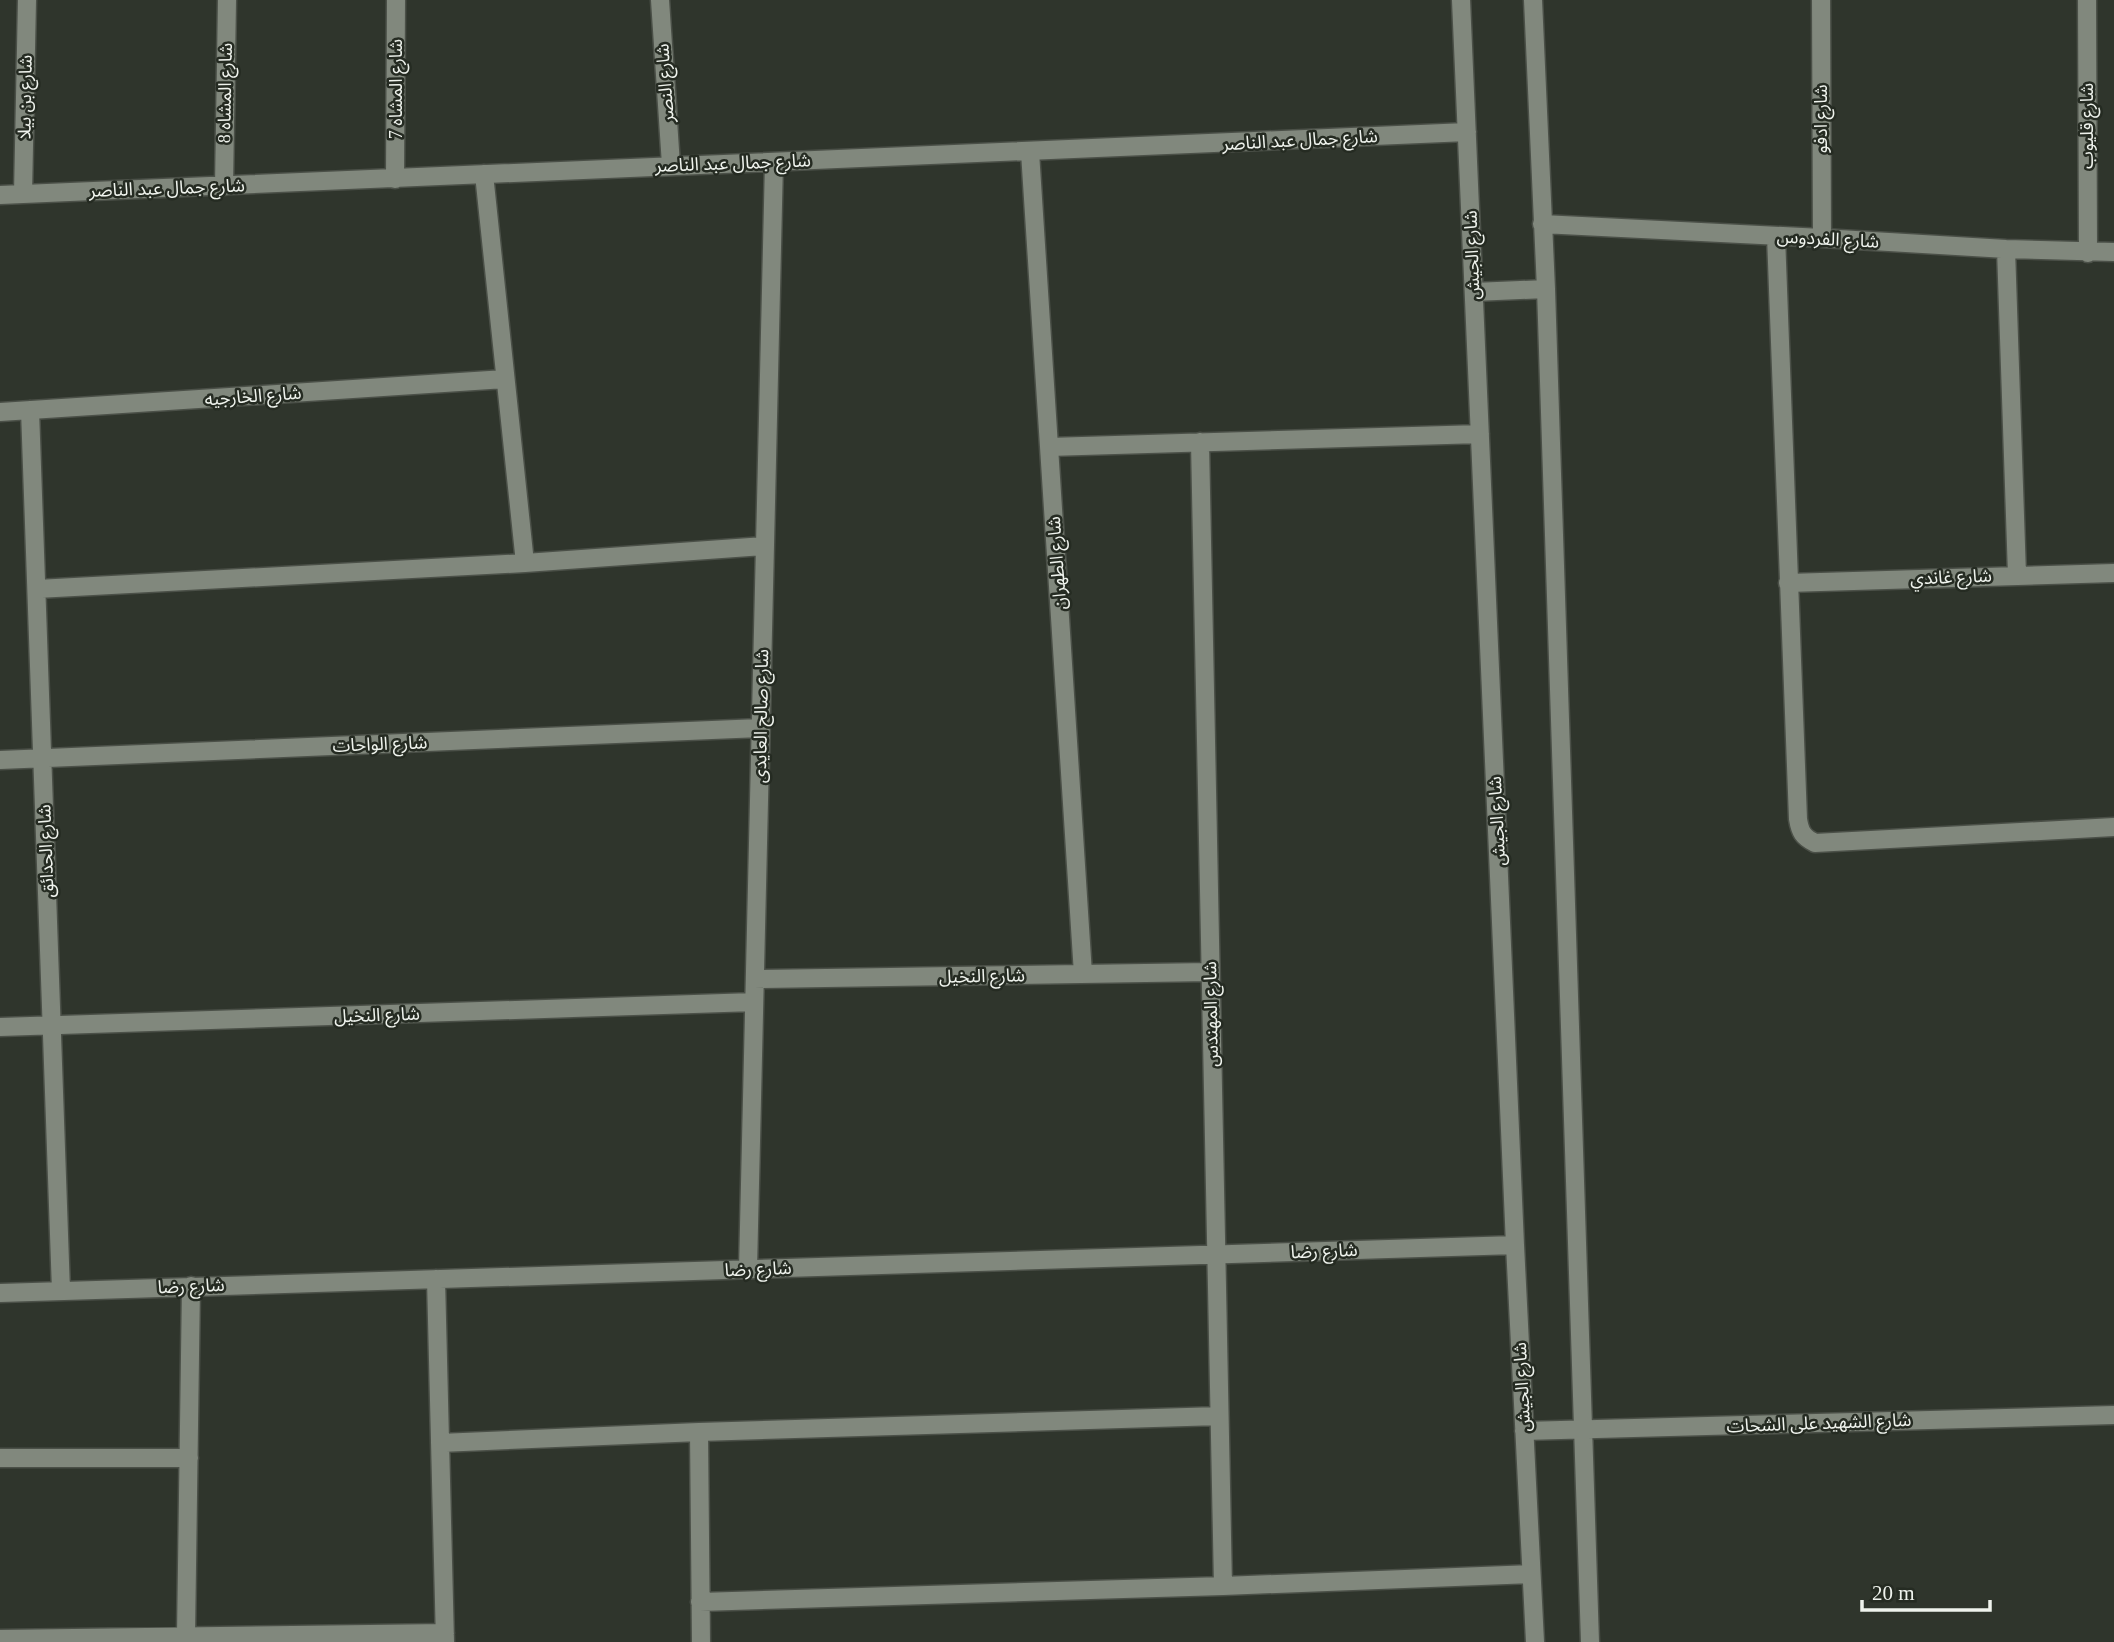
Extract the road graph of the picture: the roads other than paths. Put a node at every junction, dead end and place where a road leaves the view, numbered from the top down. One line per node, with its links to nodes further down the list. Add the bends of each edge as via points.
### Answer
1 (27, 0): 16 (street, شارع بن بيلا)
2 (227, 0): 15 (street, شارع المشاه 8)
3 (396, 0): 14 (street, شارع المشاه 7)
4 (660, 0): 12 (street, شارع النصر)
5 (1461, 0): 9 (street, شارع الجيش)
6 (1533, 0): 18 (street)
7 (1821, 0): 20 (street, شارع ادفو)
8 (2087, 0): 23 (street, شارع قليوب)
9 (1467, 132): 10 (street, شارع جمال عبد الناصر); 25 (street, شارع الجيش)
10 (1030, 152): 11 (street, شارع جمال عبد الناصر); 31 (street, شارع الطهران)
11 (774, 162): 12 (street, شارع جمال عبد الناصر); 32 (street, شارع صالح العايدى)
12 (671, 165): 13 (street, شارع جمال عبد الناصر)
13 (484, 174): 14 (street, شارع جمال عبد الناصر); 26 (street)
14 (396, 179): 15 (street, شارع جمال عبد الناصر)
15 (224, 186): 16 (street, شارع جمال عبد الناصر)
16 (23, 194): 17 (street, شارع جمال عبد الناصر)
17 (0, 195)
18 (1542, 224): 19 (street, شارع الفردوس); 24 (street)
19 (1776, 236): 20 (street, شارع الفردوس); 36 (street)
20 (1822, 238): 21 (street, شارع الفردوس)
21 (2006, 249): 23 (street, شارع الفردوس); 35 (street)
22 (2114, 252): 23 (street, شارع الفردوس)
23 (2088, 253)
24 (1546, 289): 25 (street); 57 (street)
25 (1474, 292): 29 (street, شارع الجيش)
26 (505, 379): 27 (street, شارع الخارجيه); 33 (street)
27 (30, 411): 28 (street, شارع الخارجيه); 37 (street, شارع الحدائق)
28 (0, 412)
29 (1480, 434): 30 (street); 48 (street, شارع الجيش)
30 (1200, 442): 31 (street); 42 (street, شارع المهندس)
31 (1049, 447): 43 (street, شارع الطهران)
32 (765, 546): 33 (street); 38 (street, شارع صالح العايدى)
33 (525, 563): 37 (street)
34 (2114, 573): 35 (street, شارع غاندي)
35 (2017, 575): 36 (street, شارع غاندي)
36 (1788, 583): 41 (street, via 1798,819 1806,838 1815,843)
37 (37, 589): 39 (street, شارع الحدائق)
38 (760, 728): 39 (street, شارع الواحات); 44 (street, شارع صالح العايدى)
39 (43, 758): 40 (street, شارع الواحات); 46 (street, شارع الحدائق)
40 (0, 760)
41 (2114, 827)
42 (1210, 972): 43 (street, شارع النخيل); 49 (street, شارع المهندس)
43 (1083, 974): 44 (street, شارع النخيل)
44 (755, 979): 45 (street, شارع صالح العايدى)
45 (754, 1002): 46 (street, شارع النخيل); 50 (street, شارع صالح العايدى)
46 (52, 1026): 47 (street, شارع النخيل); 53 (street, شارع الحدائق)
47 (0, 1027)
48 (1516, 1245): 49 (street, شارع رضا); 58 (street, شارع الجيش)
49 (1216, 1254): 50 (street, شارع رضا); 56 (street, شارع المهندس)
50 (748, 1269): 51 (street, شارع رضا)
51 (436, 1279): 52 (street, شارع رضا); 60 (street)
52 (191, 1286): 53 (street, شارع رضا); 62 (street)
53 (61, 1291): 54 (street, شارع رضا)
54 (0, 1293)
55 (2114, 1415): 57 (street, شارع الشهيد على الشحات)
56 (1219, 1416): 59 (street); 64 (street, شارع المهندس)
57 (1583, 1429): 58 (street, شارع الشهيد على الشحات); 71 (street)
58 (1524, 1431): 63 (street, شارع الجيش)
59 (699, 1432): 60 (street); 65 (street)
60 (440, 1443): 67 (street)
61 (0, 1458): 62 (street)
62 (189, 1458): 66 (street)
63 (1531, 1574): 64 (street); 70 (street, شارع الجيش)
64 (1223, 1586): 65 (street)
65 (700, 1602): 69 (street)
66 (186, 1636): 67 (street); 68 (street)
67 (445, 1637)
68 (0, 1639)
69 (701, 1642)
70 (1535, 1642)
71 (1590, 1642)

